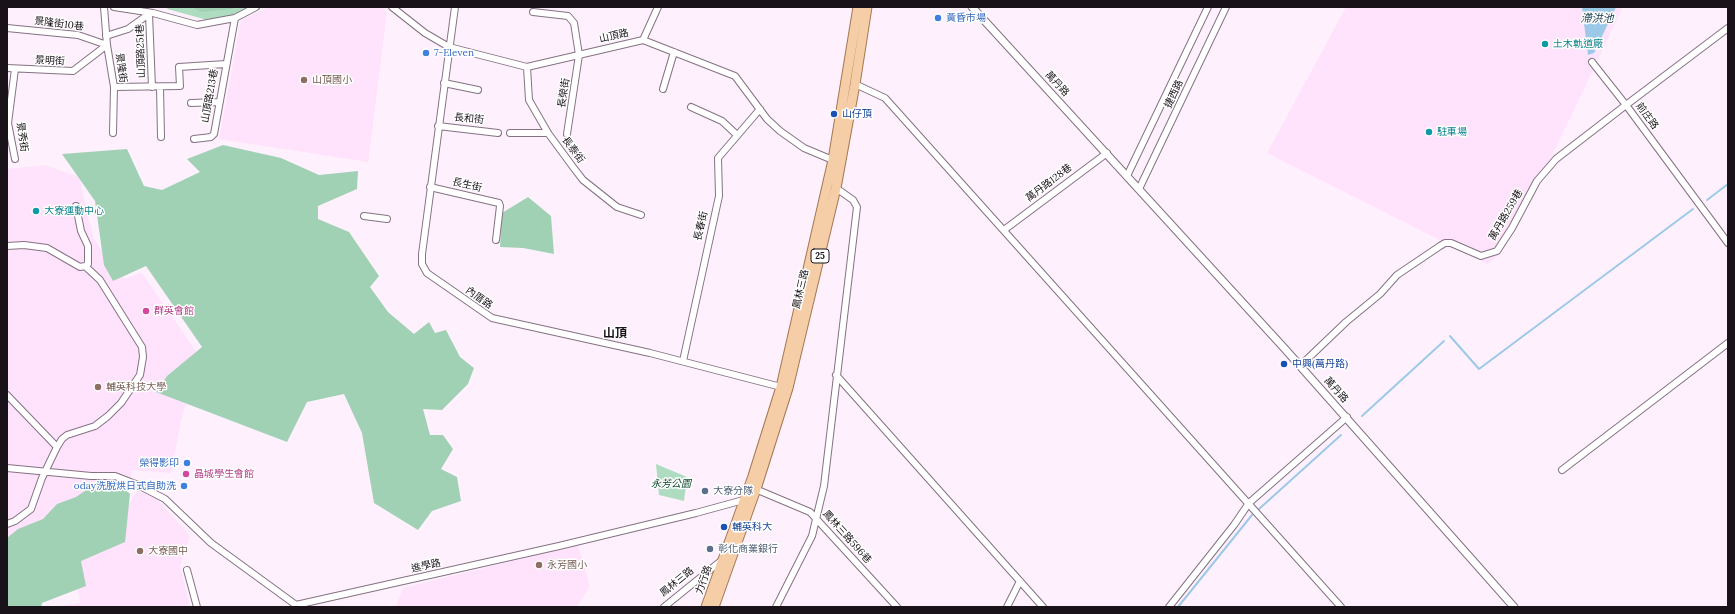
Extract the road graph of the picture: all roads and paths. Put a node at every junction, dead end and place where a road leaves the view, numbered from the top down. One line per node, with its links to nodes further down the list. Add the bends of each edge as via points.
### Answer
1 (104, 7): 17 (street, 景隆街)
2 (114, 7): 13 (street)
3 (256, 7): 14 (street)
4 (392, 7): 20 (street, 山頂路, via 425,33)
5 (455, 7): 20 (street, 內厝路)
6 (658, 7): 18 (street)
7 (858, 7): 51 (main road, 鳳林三路 / 25)
8 (867, 7): 29 (main road, 鳳林三路 / 25)
9 (972, 7): 49 (street, 萬丹路)
10 (1208, 7): 52 (street, 捷西路)
11 (1226, 7): 55 (street, 捷西路)
12 (532, 12): 22 (street, 長榮街, via 571,18 577,33)
13 (149, 14): 14 (street, via 197,25); 17 (street, via 128,29); 32 (street, 山頂路251巷)
14 (235, 18): 24 (street, 山頂路213巷)
15 (7, 28): 19 (street, 景隆街10巷, via 78,35)
16 (1728, 28): 37 (street, 前庄路)
17 (106, 36): 19 (street, 景隆街)
18 (643, 40): 21 (street, 山頂路); 22 (street, 山頂路)
19 (107, 45): 27 (street, 景明街, via 73,71); 31 (street, 景隆街)
20 (449, 47): 25 (street, 山頂路); 28 (street, 內厝路)
21 (674, 52): 33 (street); 39 (street, 山頂路, via 735,76)
22 (579, 55): 25 (street, 山頂路); 45 (street, 長榮街)
23 (1592, 62): 37 (street)
24 (226, 64): 30 (street, 山頂路213巷, via 179,67 180,86); 35 (street, 山頂路213巷)
25 (527, 67): 44 (street, 長泰街, via 529,100)
26 (7, 68): 27 (street, 景明街)
27 (15, 69): 50 (street, 景秀街, via 8,123)
28 (444, 83): 34 (street); 40 (street, 內厝路)
29 (855, 84): 51 (main road, 鳳林三路 / 25); 60 (street, via 885,98)
30 (160, 86): 32 (street); 47 (street)
31 (114, 87): 32 (street); 42 (street, 景隆街)
32 (152, 87)
33 (664, 89)
34 (478, 90)
35 (219, 102): 36 (street); 48 (street, 山頂路213巷, via 212,137)
36 (191, 103)
37 (1626, 104): 62 (street, 前庄路); 67 (street, 萬丹路259巷, via 1556,159 1537,181 1497,251 1481,256 1451,243 1445,243 1397,275 1380,294)
38 (691, 108): 46 (street, via 722,121)
39 (760, 109): 46 (street, 長春街); 51 (street, 山頂路, via 767,120 798,143)
40 (438, 126): 43 (street, 長和街); 53 (street, 內厝路)
41 (510, 132): 44 (street)
42 (113, 133)
43 (498, 133)
44 (548, 133): 57 (street, 長泰街, via 583,180 617,207)
45 (567, 134)
46 (737, 135): 66 (street, 長春街, via 718,158 719,196)
47 (161, 137)
48 (194, 139)
49 (1106, 153): 52 (street, 萬丹路); 60 (street, 萬丹路128巷)
50 (15, 159)
51 (837, 161): 54 (main road, 鳳林三路 / 25); 69 (main road, 鳳林三路 / 25)
52 (1127, 176): 55 (street, 萬丹路)
53 (430, 187): 61 (street, 長生街, via 498,203 500,206); 66 (street, 內厝路, via 422,264 427,273 486,315 508,323)
54 (836, 188): 68 (street, via 853,200 857,207); 69 (main road, 鳳林三路 / 25)
55 (1139, 189): 67 (street, 萬丹路)
56 (76, 206): 64 (street, via 80,231 88,246 88,264)
57 (641, 215)
58 (364, 216): 59 (street)
59 (386, 219)
60 (1004, 230): 78 (street)
61 (496, 240)
62 (1728, 243)
63 (7, 246): 64 (street, via 47,248 80,267)
64 (85, 266): 72 (street, via 100,280 142,347 143,357 140,375 121,403 95,426 62,439)
65 (1728, 343): 74 (street)
66 (683, 361): 69 (street, 內厝路)
67 (1300, 366): 71 (street, 萬丹路)
68 (836, 375): 79 (street, via 824,486); 83 (street)
69 (785, 388): 76 (main road, 鳳林三路 / 25)
70 (7, 395): 72 (street)
71 (1346, 417): 78 (street); 96 (street, 萬丹路)
72 (57, 447): 75 (street)
73 (7, 468): 75 (street)
74 (1562, 470)
75 (45, 471): 80 (street, via 32,509); 84 (street, via 114,476 165,499 211,543)
76 (753, 488): 77 (main road, 鳳林三路 / 25); 79 (street, 鳳林三路596巷, via 810,512)
77 (749, 500): 81 (main road, 鳳林三路 / 25); 84 (street, 進學路)
78 (1249, 503): 94 (street); 95 (street)
79 (816, 519): 90 (street, via 812,536); 91 (street, 鳳林三路596巷)
80 (7, 524)
81 (726, 561): 87 (street, 鳳林三路); 88 (main road, 力行路 / 25); 89 (main road, 力行路 / 25)
82 (187, 570): 85 (street)
83 (1020, 581): 92 (street); 93 (street)
84 (296, 605): 86 (street, 進學路)
85 (197, 607)
86 (289, 607)
87 (664, 607)
88 (706, 607)
89 (714, 607)
90 (776, 607)
91 (897, 607)
92 (1007, 607)
93 (1043, 607)
94 (1169, 607)
95 (1341, 607)
96 (1514, 607)

